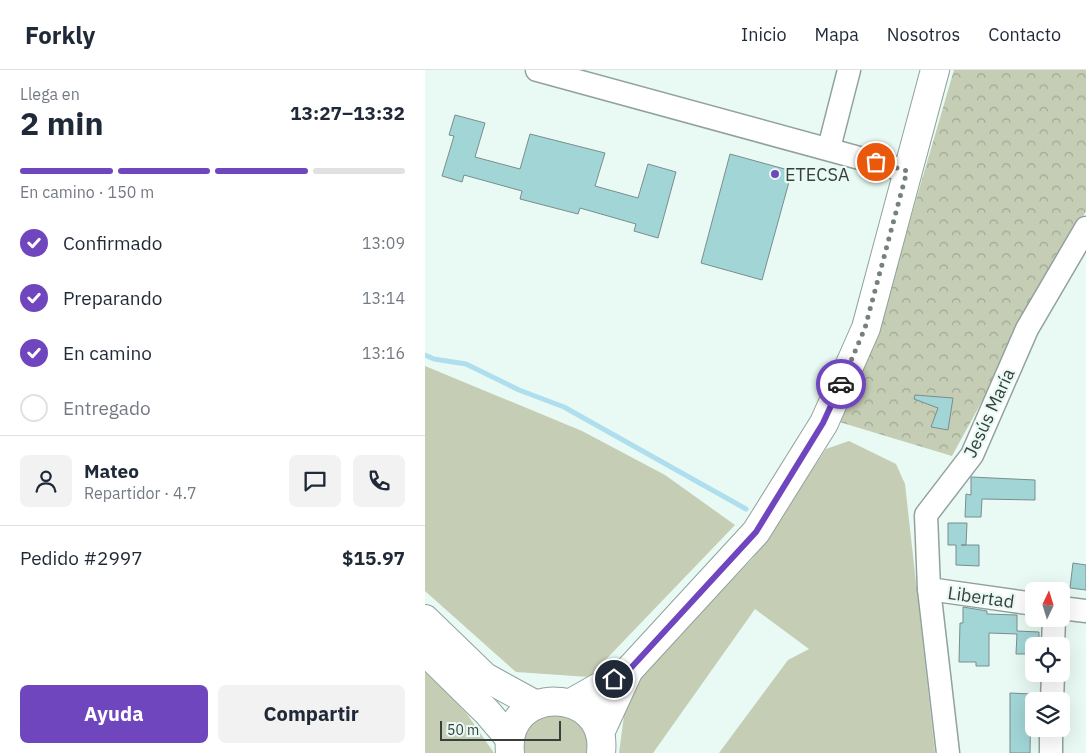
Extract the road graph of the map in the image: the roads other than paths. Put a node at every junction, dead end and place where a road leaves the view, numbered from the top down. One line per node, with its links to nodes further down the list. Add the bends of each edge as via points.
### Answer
1 (537, 70): 4 (street)
2 (849, 70): 4 (street)
3 (935, 70): 5 (main road)
4 (829, 148): 5 (street)
5 (907, 171): 13 (main road, via 865,328 823,423 756,532)
6 (1086, 228): 7 (street, Jesús María, via 1027,329 972,455 926,515)
7 (929, 589): 8 (street, Libertad); 19 (street, Jesús María)
8 (1025, 603)
9 (1070, 609): 10 (street)
10 (1086, 611)
11 (425, 619): 15 (main road, via 485,677)
12 (425, 651): 18 (main road, via 493,718)
13 (629, 670): 14 (main road); 17 (main road)
14 (571, 703): 15 (main road, via 558,700); 17 (main road, via 589,714)
15 (536, 705): 18 (main road, via 519,718)
16 (1051, 737): 20 (street)
17 (601, 743)
18 (510, 746)
19 (948, 753)
20 (1051, 753)

